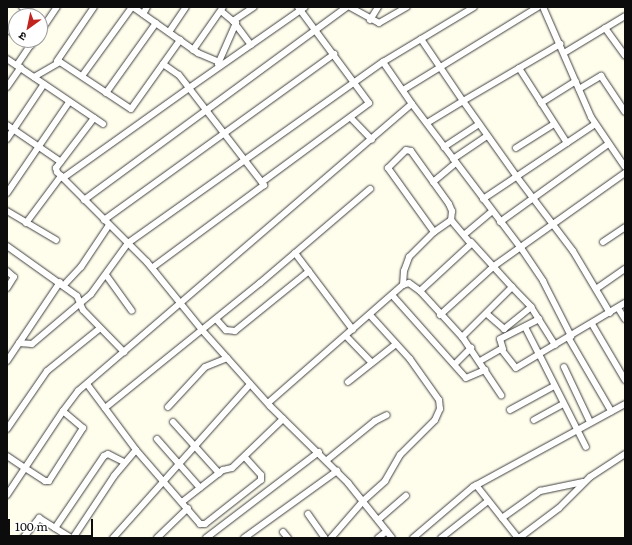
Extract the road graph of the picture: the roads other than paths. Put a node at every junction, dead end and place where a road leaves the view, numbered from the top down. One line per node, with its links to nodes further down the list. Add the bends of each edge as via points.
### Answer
1 (57, 7): 17 (street)
2 (94, 7): 34 (street)
3 (132, 7): 15 (street); 41 (street)
4 (147, 7): 15 (street)
5 (186, 7): 22 (street)
6 (254, 7): 19 (street)
7 (349, 7): 18 (street); 23 (street)
8 (378, 7): 18 (street)
9 (407, 7): 18 (street, via 382,22)
10 (474, 7): 24 (street)
11 (538, 7): 39 (street)
12 (543, 7): 26 (street)
13 (301, 8): 23 (street); 27 (street)
14 (222, 9): 19 (street); 29 (street)
15 (143, 14): 20 (street)
16 (625, 16): 21 (street)
17 (48, 20)
18 (370, 20)
19 (234, 22): 27 (street); 37 (street)
20 (156, 23): 22 (street); 50 (street)
21 (606, 28): 30 (street); 32 (street)
22 (169, 32): 25 (street)
23 (317, 32): 31 (street); 55 (street)
24 (421, 39): 35 (street); 39 (street)
25 (180, 40): 29 (street); 36 (street)
26 (560, 44): 30 (street); 40 (street)
27 (251, 45): 37 (street)
28 (30, 48): 38 (street)
29 (193, 50): 37 (street)
30 (564, 53): 43 (street)
31 (334, 54): 44 (street); 66 (street)
32 (625, 56)
33 (7, 59): 38 (street)
34 (57, 62): 41 (street); 42 (street)
35 (383, 62): 44 (street); 49 (street)
36 (163, 64): 47 (street, via 179,75); 50 (street, via 130,109)
37 (218, 65): 47 (street)
38 (19, 66): 42 (street); 46 (street)
39 (440, 67): 49 (street); 51 (street)
40 (519, 68): 51 (street); 53 (street)
41 (82, 76): 50 (street)
42 (34, 77): 45 (street)
43 (576, 81): 48 (street); 53 (street)
44 (355, 82): 58 (street, via 369,103); 75 (street)
45 (44, 84): 52 (street); 65 (street)
46 (7, 87)
47 (189, 88): 55 (street); 80 (street)
48 (579, 89): 56 (street, via 601,76); 63 (street)
49 (403, 90): 54 (street)
50 (106, 93)
51 (463, 100): 59 (street); 61 (street)
52 (69, 102): 57 (street); 72 (street)
53 (541, 103): 62 (street)
54 (412, 104): 59 (street); 69 (street)
55 (206, 110): 66 (street); 87 (street)
56 (625, 112)
57 (94, 118): 60 (street); 77 (street)
58 (351, 118): 69 (street); 82 (street)
59 (427, 123): 73 (street)
60 (103, 124)
61 (479, 124): 67 (street); 73 (street)
62 (554, 124): 70 (street); 74 (street)
63 (595, 124): 70 (street); 71 (street)
64 (7, 125): 65 (street)
65 (14, 130): 68 (street); 72 (street)
66 (223, 133): 75 (street); 91 (street)
67 (487, 136): 76 (street); 81 (street)
68 (7, 140)
69 (372, 140): 121 (street)
70 (567, 143): 81 (street)
71 (608, 144): 78 (street); 86 (street)
72 (39, 147): 77 (street); 85 (street)
73 (444, 147): 76 (street)
74 (516, 148)
75 (245, 161): 82 (street); 103 (street)
76 (455, 161): 83 (street); 88 (street)
77 (61, 162): 80 (street, via 56,169)
78 (625, 167)
79 (625, 173): 95 (street)
80 (62, 177): 87 (street); 93 (street)
81 (516, 177): 86 (street); 88 (street)
82 (262, 182): 108 (street, via 262,189)
83 (432, 182): 92 (street, via 452,210); 98 (street, via 409,150 388,166)
84 (370, 189): 106 (street)
85 (7, 193)
86 (533, 198): 94 (street); 95 (street)
87 (84, 200): 91 (street)
88 (483, 200): 90 (street)
89 (7, 211): 93 (street)
90 (492, 211): 94 (street); 99 (street)
91 (104, 220): 96 (street)
92 (451, 220): 98 (street); 99 (street)
93 (26, 222): 100 (street)
94 (500, 222): 105 (street)
95 (553, 224): 105 (street); 117 (street)
96 (109, 225): 103 (street); 113 (street, via 81,267)
97 (625, 226): 102 (street)
98 (434, 232): 114 (street, via 407,260)
99 (465, 234): 101 (street)
100 (56, 240)
101 (471, 242): 107 (street); 118 (street)
102 (603, 242)
103 (128, 243): 108 (street); 112 (street)
104 (7, 246): 113 (street)
105 (521, 248): 107 (street); 140 (street, via 542,281)
106 (295, 253): 111 (street); 130 (street)
107 (494, 266): 115 (street); 129 (street)
108 (152, 268): 121 (street)
109 (625, 269): 117 (street)
110 (7, 271): 116 (street, via 14,277)
111 (308, 271): 130 (street, via 235,331 226,330); 137 (street)
112 (106, 275): 120 (street, via 97,289); 125 (street)
113 (62, 283): 120 (street); 141 (street)
114 (403, 285): 118 (street, via 409,283); 119 (street)
115 (512, 287): 123 (street); 127 (street)
116 (7, 288)
117 (596, 289): 126 (street)
118 (420, 291): 129 (street)
119 (392, 295): 128 (street); 153 (street)
120 (80, 301): 135 (street, via 83,310); 141 (street, via 32,344)
121 (180, 303): 136 (street); 146 (street)
122 (625, 303): 124 (street)
123 (531, 307): 127 (street, via 504,329); 131 (street)
124 (618, 308): 126 (street); 132 (street)
125 (132, 311)
126 (610, 313): 133 (street)
127 (487, 314): 139 (street)
128 (370, 315): 137 (street); 142 (street)
129 (440, 315): 139 (street)
130 (216, 319): 136 (street)
131 (539, 319): 134 (street); 143 (street)
132 (625, 319)
133 (592, 324): 140 (street); 156 (street)
134 (525, 327): 145 (street, via 500,339); 148 (street)
135 (99, 328): 146 (street); 175 (street, via 47,371)
136 (202, 330): 149 (street); 166 (street)
137 (353, 330): 138 (street)
138 (346, 336): 152 (street); 162 (street)
139 (462, 337): 144 (street)
140 (570, 337): 143 (street); 169 (street)
141 (19, 343): 147 (street)
142 (396, 344): 152 (street); 197 (street, via 426,380 439,400 440,409 435,420 400,455 385,481)
143 (555, 345): 148 (street)
144 (471, 348): 151 (street); 153 (street)
145 (503, 349): 148 (street, via 516,368); 151 (street)
146 (124, 352): 158 (street)
147 (9, 353): 150 (street)
148 (538, 354): 160 (street)
149 (227, 358): 159 (street); 165 (street, via 205,367)
150 (7, 361)
151 (480, 361): 155 (street)
152 (372, 363): 157 (street)
153 (455, 364): 155 (street, via 468,378)
154 (564, 367): 174 (street)
155 (485, 370): 161 (street)
156 (625, 380)
157 (348, 382)
158 (87, 384): 166 (street); 168 (street, via 74,395)
159 (250, 384): 162 (street); 178 (street)
160 (554, 386): 163 (street); 167 (street)
161 (501, 395)
162 (268, 403): 171 (street)
163 (563, 404): 172 (street); 176 (street)
164 (625, 404): 169 (street)
165 (168, 407)
166 (105, 408): 180 (street)
167 (510, 410)
168 (63, 411): 188 (street); 188 (street, via 83,428 50,480 45,481)
169 (611, 411): 174 (street)
170 (387, 415): 185 (street, via 375,421)
171 (283, 419): 181 (street); 184 (street)
172 (534, 420)
173 (173, 422): 178 (street)
174 (590, 422): 176 (street)
175 (7, 429)
176 (576, 429): 179 (street); 193 (street)
177 (157, 439): 187 (street)
178 (194, 446): 187 (street); 190 (street)
179 (586, 447)
180 (136, 450): 186 (street); 191 (street)
181 (319, 452): 185 (street); 211 (street)
182 (625, 454): 192 (street)
183 (7, 456): 188 (street)
184 (245, 457): 190 (street, via 232,468); 200 (street, via 261,475 259,482 205,524 200,524)
185 (327, 460): 189 (street)
186 (124, 462): 204 (street, via 108,454 104,456); 208 (street)
187 (178, 464): 191 (street); 194 (street)
188 (25, 468): 195 (street)
189 (337, 471): 197 (street); 212 (street)
190 (219, 473): 194 (street)
191 (163, 480): 199 (street); 209 (street)
192 (584, 482): 202 (street, via 540,491); 220 (street, via 563,505)
193 (476, 485): 198 (street); 218 (street)
194 (200, 488): 199 (street)
195 (7, 495)
196 (406, 496): 203 (street)
197 (363, 501): 203 (street); 215 (street)
198 (488, 501): 202 (street); 219 (street)
199 (182, 502): 200 (street)
200 (188, 508): 210 (street)
201 (308, 514): 214 (street)
202 (502, 518): 220 (street)
203 (378, 520): 205 (street)
204 (55, 528): 207 (street, via 36,518); 208 (street)
205 (387, 531): 216 (street); 217 (street)
206 (284, 532): 213 (street)
207 (23, 538)
208 (72, 538)
209 (113, 538)
210 (157, 538)
211 (206, 538)
212 (244, 538)
213 (288, 538)
214 (324, 538)
215 (331, 538)
216 (378, 538)
217 (392, 538)
218 (413, 538)
219 (441, 538)
220 (518, 538)

